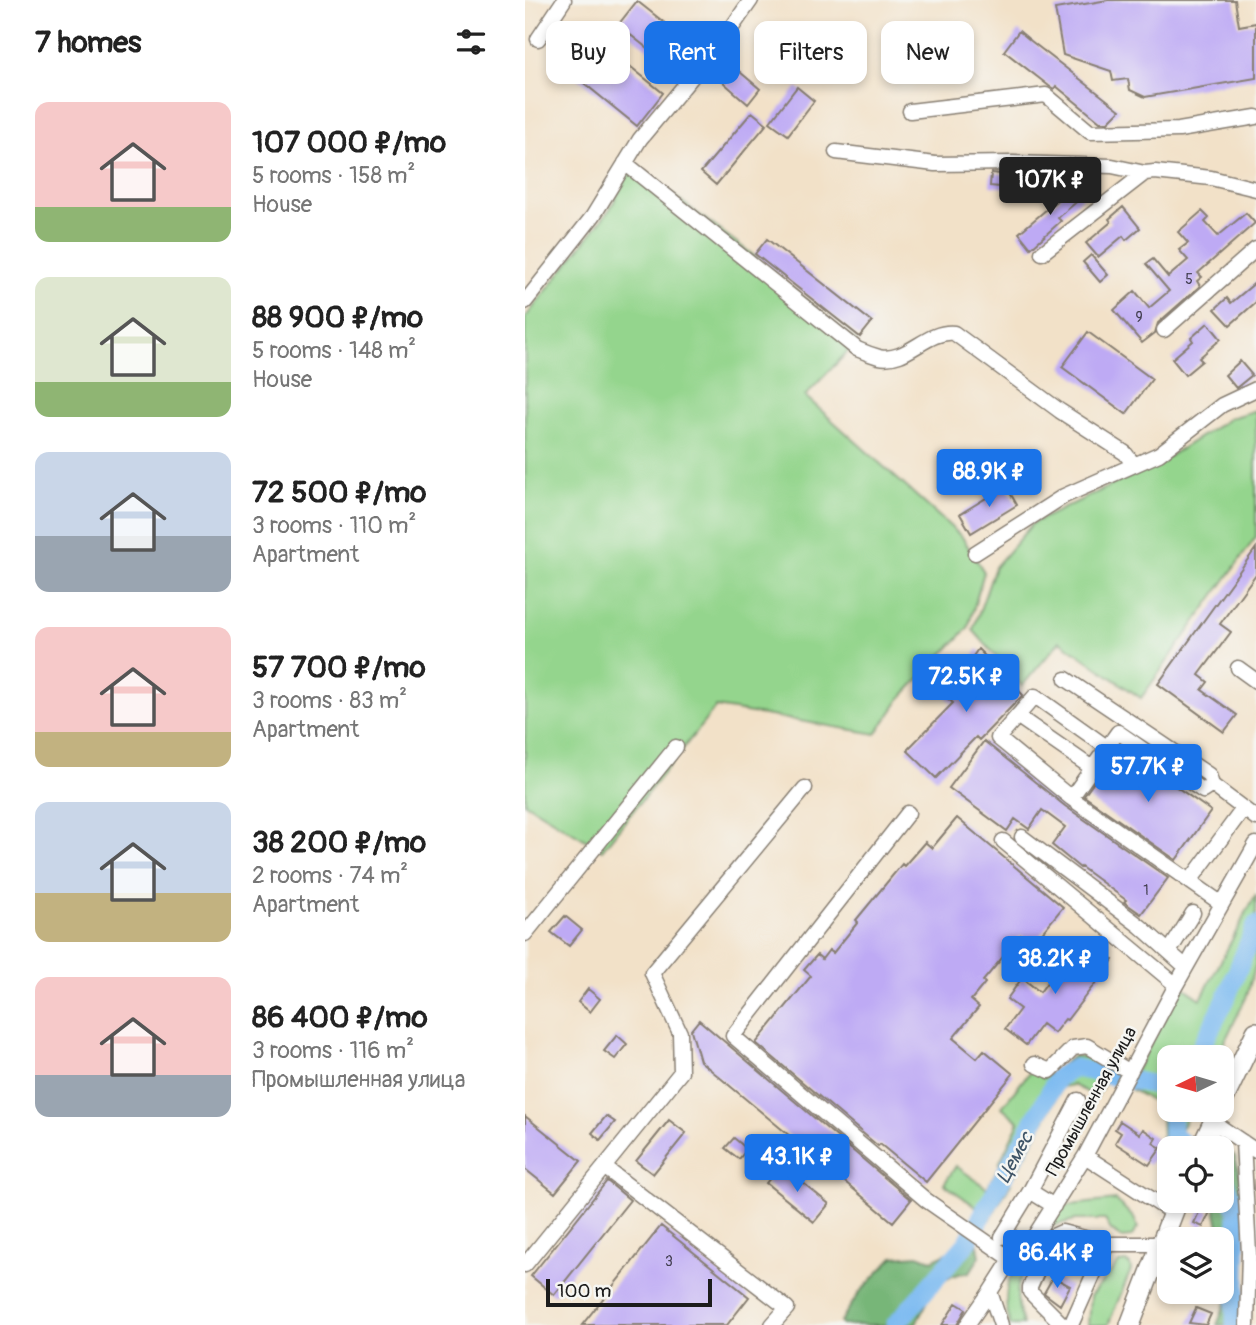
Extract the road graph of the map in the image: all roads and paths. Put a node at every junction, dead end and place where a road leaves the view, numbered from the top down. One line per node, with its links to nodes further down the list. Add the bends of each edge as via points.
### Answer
1 (564, 0): 3 (street)
2 (751, 0): 7 (street)
3 (538, 38)
4 (910, 111): 5 (street, via 1046,95 1090,132 1179,130)
5 (1256, 117)
6 (836, 152): 8 (street, via 935,164 1112,166)
7 (625, 163): 12 (street, via 593,216); 15 (street, via 857,349 892,357 937,334 954,334 1125,453)
8 (1145, 173): 9 (street, via 1211,178); 11 (street)
9 (1256, 189)
10 (1256, 248): 13 (street)
11 (1042, 253)
12 (525, 302)
13 (1164, 330)
14 (1256, 389): 15 (street, via 1222,405 1159,453)
15 (1134, 465): 16 (street, via 1064,496)
16 (975, 553)
17 (1238, 668): 19 (street)
18 (1066, 679): 21 (street)
19 (1256, 681)
20 (1017, 716): 22 (street, via 1035,696); 24 (street); 26 (street, via 998,738)
21 (1121, 725): 24 (street); 27 (street, via 1203,791 1212,785)
22 (1105, 746)
23 (676, 747): 36 (street)
24 (1092, 768): 26 (street)
25 (805, 788): 49 (street, via 652,973 680,1034 681,1072)
26 (1071, 798): 33 (street)
27 (1243, 808): 29 (street); 33 (street)
28 (908, 813): 57 (street, via 733,1036 926,1200)
29 (1256, 818)
30 (1022, 837): 37 (street)
31 (1003, 841): 39 (street)
32 (1256, 844): 34 (street, Промышленная улица)
33 (1190, 881): 34 (street)
34 (1222, 904): 38 (street, Промышленная улица)
35 (1193, 914): 37 (street)
36 (525, 934)
37 (1169, 952): 38 (street)
38 (1186, 967): 39 (street, Промышленная улица)
39 (1176, 985): 42 (street, Промышленная улица)
40 (1256, 1032): 43 (highway)
41 (1034, 1064): 42 (street, via 1050,1071 1073,1048 1087,1046)
42 (1126, 1078): 48 (street, Промышленная улица)
43 (1234, 1078)
44 (1078, 1100): 50 (street)
45 (1226, 1122): 46 (street)
46 (1243, 1142): 47 (street); 66 (street, via 1249,1253)
47 (1256, 1151)
48 (1085, 1156): 51 (street); 52 (street, Промышленная улица)
49 (604, 1167): 58 (street); 60 (street, via 787,1308)
50 (1030, 1191): 52 (street); 53 (street)
51 (1157, 1197)
52 (1053, 1206): 57 (street, Промышленная улица, via 1030,1243)
53 (1002, 1237)
54 (1107, 1244): 55 (street); 63 (street, via 1062,1232 1053,1236 1030,1292); 64 (street)
55 (1157, 1244)
56 (1157, 1254): 65 (highway)
57 (1011, 1259): 59 (street, Промышленная улица)
58 (525, 1265)
59 (991, 1292): 61 (street, Промышленная улица); 62 (street)
60 (772, 1325)
61 (967, 1325)
62 (1001, 1325)
63 (1063, 1325)
64 (1072, 1325)
65 (1130, 1325)
66 (1247, 1325)

